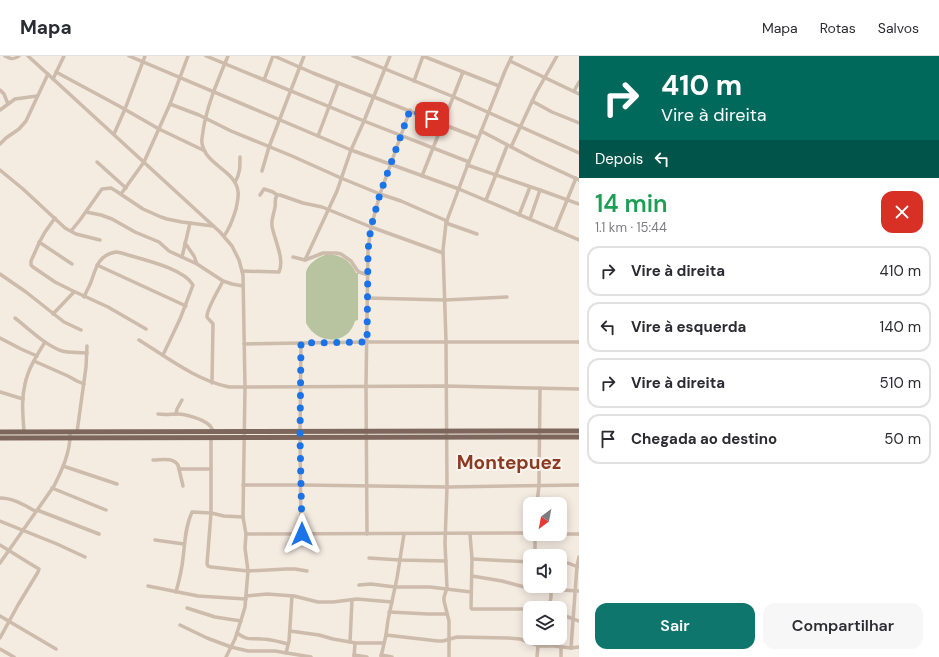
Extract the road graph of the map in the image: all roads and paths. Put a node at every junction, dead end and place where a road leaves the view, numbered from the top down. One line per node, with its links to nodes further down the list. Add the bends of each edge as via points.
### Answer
1 (5, 56): 2 (street, via 13,59)
2 (19, 56)
3 (28, 56): 25 (street)
4 (64, 56): 23 (street)
5 (129, 56): 19 (street)
6 (145, 56): 19 (street)
7 (188, 56): 27 (street)
8 (206, 56): 20 (street)
9 (228, 56): 20 (street)
10 (274, 56): 21 (street); 29 (street)
11 (304, 56): 21 (street)
12 (353, 56): 22 (street)
13 (390, 56): 22 (street)
14 (423, 56): 17 (street); 30 (street)
15 (512, 56): 18 (street)
16 (557, 56): 26 (street)
17 (432, 58): 24 (street)
18 (510, 61): 26 (street); 33 (street)
19 (143, 62): 27 (street); 46 (street)
20 (225, 64): 29 (street); 37 (street)
21 (300, 67): 32 (street); 35 (street)
22 (384, 69): 30 (street); 40 (street)
23 (56, 72): 28 (street); 46 (street)
24 (463, 72): 33 (street); 41 (street)
25 (48, 74): 28 (street); 39 (street)
26 (545, 77): 36 (street); 42 (street)
27 (180, 78): 37 (street); 44 (street)
28 (53, 79): 58 (street)
29 (264, 80): 35 (street)
30 (414, 81): 41 (street)
31 (579, 82): 36 (street)
32 (338, 83): 40 (street); 45 (street)
33 (499, 86): 49 (street)
34 (0, 90): 43 (street)
35 (291, 91): 45 (street); 51 (street)
36 (574, 91): 38 (street)
37 (214, 92): 50 (street); 51 (street)
38 (579, 94)
39 (37, 96): 43 (street, via 15,99); 62 (street, via 23,126)
40 (374, 96): 48 (street); 52 (street)
41 (454, 97): 49 (street); 54 (street)
42 (532, 102): 53 (street); 55 (street)
43 (8, 104): 47 (street)
44 (170, 104): 50 (street); 56 (street)
45 (329, 107): 52 (street); 60 (street)
46 (125, 109): 56 (street); 58 (street)
47 (0, 110)
48 (410, 110): 54 (street); 59 (street)
49 (488, 112): 55 (street); 57 (street)
50 (205, 119): 63 (street); 67 (street, via 202,143)
51 (280, 120): 60 (street); 63 (street)
52 (364, 121): 59 (street); 66 (street)
53 (579, 123)
54 (443, 124): 61 (street); 65 (street)
55 (520, 127): 64 (street); 68 (street)
56 (159, 129): 67 (street); 71 (street)
57 (481, 131): 61 (street); 64 (street)
58 (114, 134): 71 (street)
59 (400, 135): 65 (street); 72 (street)
60 (318, 136): 66 (street)
61 (478, 138): 73 (street)
62 (0, 144)
63 (270, 147): 75 (street); 78 (street)
64 (509, 147): 76 (street); 79 (street)
65 (433, 148): 73 (street); 77 (street)
66 (351, 150): 72 (street); 78 (street)
67 (205, 151): 80 (street)
68 (579, 154)
69 (240, 157): 80 (street, via 241,168)
70 (97, 162): 82 (street)
71 (144, 162): 82 (street); 99 (street)
72 (390, 164): 77 (street); 86 (street)
73 (468, 164): 76 (street); 83 (street)
74 (0, 170): 95 (street)
75 (262, 171)
76 (495, 175): 81 (street); 89 (street)
77 (422, 176): 83 (street)
78 (341, 178): 86 (street); 92 (street)
79 (577, 179): 90 (street)
80 (235, 182): 104 (street, via 238,199 232,223)
81 (530, 187): 84 (street); 94 (street)
82 (126, 188): 85 (street)
83 (459, 189): 89 (street); 97 (street)
84 (540, 190): 90 (street); 96 (street)
85 (121, 194): 93 (street, via 111,188 102,189); 98 (street, via 143,209 161,217)
86 (380, 194): 97 (street); 100 (street)
87 (260, 195): 88 (street, via 264,189)
88 (277, 195): 92 (street); 116 (street, via 272,226 279,253 280,271)
89 (486, 200): 94 (street)
90 (567, 200): 91 (street); 101 (street)
91 (579, 204)
92 (329, 210): 100 (street); 112 (street)
93 (86, 212): 102 (street); 111 (street, via 112,219 163,244 169,251)
94 (519, 215): 96 (street)
95 (55, 218): 102 (street); 107 (street)
96 (530, 219): 101 (street)
97 (447, 222): 103 (street); 109 (street)
98 (190, 223): 99 (street); 108 (street)
99 (214, 226): 104 (street)
100 (371, 227): 109 (street); 118 (street)
101 (555, 230): 106 (street)
102 (70, 231): 105 (street)
103 (477, 234)
104 (224, 236): 116 (street, via 232,246)
105 (100, 240)
106 (579, 240)
107 (39, 242): 113 (street); 121 (street, via 31,265 54,282)
108 (185, 243): 111 (street); 114 (street)
109 (444, 253): 125 (street)
110 (293, 256): 112 (street)
111 (182, 257): 114 (street)
112 (306, 260): 118 (street, via 323,253 336,253 351,261 359,272)
113 (72, 264)
114 (197, 264): 119 (street)
115 (97, 265): 122 (street); 126 (street); 126 (street, via 107,255 116,252 162,265 193,283)
116 (242, 271): 120 (street)
117 (0, 274): 127 (street)
118 (368, 275): 124 (street)
119 (223, 281): 120 (street); 144 (street, via 207,316 213,324)
120 (243, 286): 138 (street)
121 (74, 292): 122 (street); 127 (street)
122 (84, 297): 129 (street, via 114,310)
123 (507, 297): 125 (street)
124 (367, 298): 125 (street); 135 (street)
125 (445, 300): 133 (street)
126 (186, 306): 141 (street)
127 (53, 314): 130 (street)
128 (16, 318): 134 (street)
129 (146, 329)
130 (81, 330)
131 (0, 338): 142 (street)
132 (139, 340): 141 (street)
133 (446, 341): 135 (street); 136 (street); 147 (street)
134 (45, 342): 140 (street, via 66,352); 142 (street)
135 (367, 342): 137 (street); 146 (street)
136 (579, 342)
137 (301, 343): 138 (street); 149 (street)
138 (244, 344): 148 (street)
139 (87, 346): 140 (street)
140 (87, 353): 145 (street)
141 (163, 355): 144 (street)
142 (37, 356): 143 (street)
143 (34, 361): 145 (street); 153 (street, via 24,385)
144 (212, 383): 148 (street)
145 (84, 384): 167 (street)
146 (366, 386): 147 (street); 149 (street); 164 (street)
147 (446, 386): 150 (street); 165 (street)
148 (245, 387): 149 (street); 162 (street)
149 (301, 387): 163 (street)
150 (540, 388): 151 (street); 166 (street)
151 (579, 389)
152 (0, 392): 153 (street)
153 (23, 399): 159 (street)
154 (182, 400): 156 (street)
155 (158, 414): 156 (street)
156 (176, 414): 161 (street, via 204,422 209,425)
157 (579, 431): 166 (main road)
158 (0, 432): 159 (main road)
159 (24, 432): 160 (main road)
160 (70, 434): 167 (main road); 169 (main road); 171 (street)
161 (212, 434): 162 (main road); 167 (main road); 172 (street)
162 (244, 434): 163 (main road); 175 (street)
163 (301, 434): 164 (main road); 176 (street)
164 (366, 434): 165 (main road); 180 (street)
165 (446, 434): 166 (main road); 181 (street)
166 (540, 434): 168 (main road); 177 (street)
167 (77, 435)
168 (579, 437)
169 (0, 438)
170 (153, 460): 173 (street, via 173,460)
171 (63, 466): 174 (street); 182 (street)
172 (211, 468): 173 (street); 187 (street)
173 (179, 469): 179 (street)
174 (117, 484)
175 (243, 485): 176 (street); 188 (street)
176 (302, 485): 180 (street); 195 (street)
177 (539, 485): 178 (street); 181 (street); 183 (street)
178 (579, 485)
179 (183, 486)
180 (366, 486): 181 (street); 196 (street)
181 (447, 487): 191 (street)
182 (52, 488): 185 (street); 186 (street)
183 (538, 497)
184 (0, 498): 185 (street)
185 (36, 510): 190 (street); 193 (street)
186 (106, 510)
187 (211, 513): 188 (street); 202 (street, via 192,512); 215 (street, via 208,566)
188 (243, 517): 194 (street)
189 (0, 521): 190 (street)
190 (22, 531): 204 (street); 205 (street)
191 (446, 533): 197 (street); 198 (street); 210 (street)
192 (523, 533): 198 (street)
193 (98, 534)
194 (246, 534): 195 (street); 215 (street)
195 (302, 534): 196 (street)
196 (367, 534): 197 (street)
197 (404, 534): 209 (street)
198 (470, 534): 208 (street)
199 (567, 534): 200 (street)
200 (579, 534)
201 (155, 540): 202 (street)
202 (184, 544): 225 (street, via 182,570)
203 (0, 545): 204 (street)
204 (9, 550): 212 (street); 238 (street, via 39,570)
205 (85, 557)
206 (579, 557): 214 (street)
207 (369, 558): 209 (street)
208 (472, 559): 211 (street); 217 (street)
209 (400, 560): 210 (street); 220 (street)
210 (446, 561): 222 (street)
211 (523, 562)
212 (0, 563)
213 (567, 564): 214 (street)
214 (578, 567): 224 (street)
215 (248, 571): 216 (street); 228 (street)
216 (307, 571)
217 (472, 576): 221 (street); 226 (street)
218 (358, 585): 220 (street)
219 (148, 586): 225 (street)
220 (395, 586): 222 (street); 230 (street)
221 (523, 587)
222 (447, 588): 226 (street); 234 (street, via 444,601)
223 (567, 590): 224 (street)
224 (577, 591): 237 (street)
225 (176, 592): 228 (street, via 198,596)
226 (471, 592): 232 (street, via 472,610)
227 (292, 596): 228 (street, via 267,594); 229 (street, via 318,602); 242 (street)
228 (246, 597): 239 (street)
229 (352, 600): 230 (street); 247 (street)
230 (392, 602): 233 (street)
231 (187, 608): 239 (street)
232 (523, 608)
233 (390, 612): 234 (street); 244 (street)
234 (447, 614): 246 (street)
235 (0, 616): 238 (street)
236 (567, 616): 237 (street)
237 (574, 619): 240 (street); 256 (street)
238 (8, 621): 245 (street); 258 (street)
239 (241, 621): 243 (street)
240 (579, 622)
241 (180, 625): 253 (street)
242 (290, 631): 247 (street, via 318,634); 250 (street)
243 (237, 633): 250 (street, via 247,639 261,638); 253 (street)
244 (386, 635): 246 (street, via 438,641); 249 (street)
245 (0, 638)
246 (449, 639): 251 (street, via 508,638 520,639); 267 (street)
247 (350, 642): 248 (street)
248 (355, 643): 249 (street); 260 (street)
249 (384, 643): 261 (street)
250 (288, 644): 259 (street)
251 (538, 646): 252 (street); 268 (street)
252 (545, 646): 254 (street)
253 (231, 647): 259 (street, via 248,651); 263 (street)
254 (562, 647): 256 (street); 269 (street)
255 (579, 647): 256 (street)
256 (571, 648)
257 (0, 649): 262 (street)
258 (56, 649)
259 (286, 653): 264 (street)
260 (354, 656): 265 (street)
261 (381, 656): 266 (street)
262 (14, 657)
263 (226, 657)
264 (311, 657)
265 (367, 657)
266 (392, 657)
267 (449, 657)
268 (537, 657)
269 (561, 657)

